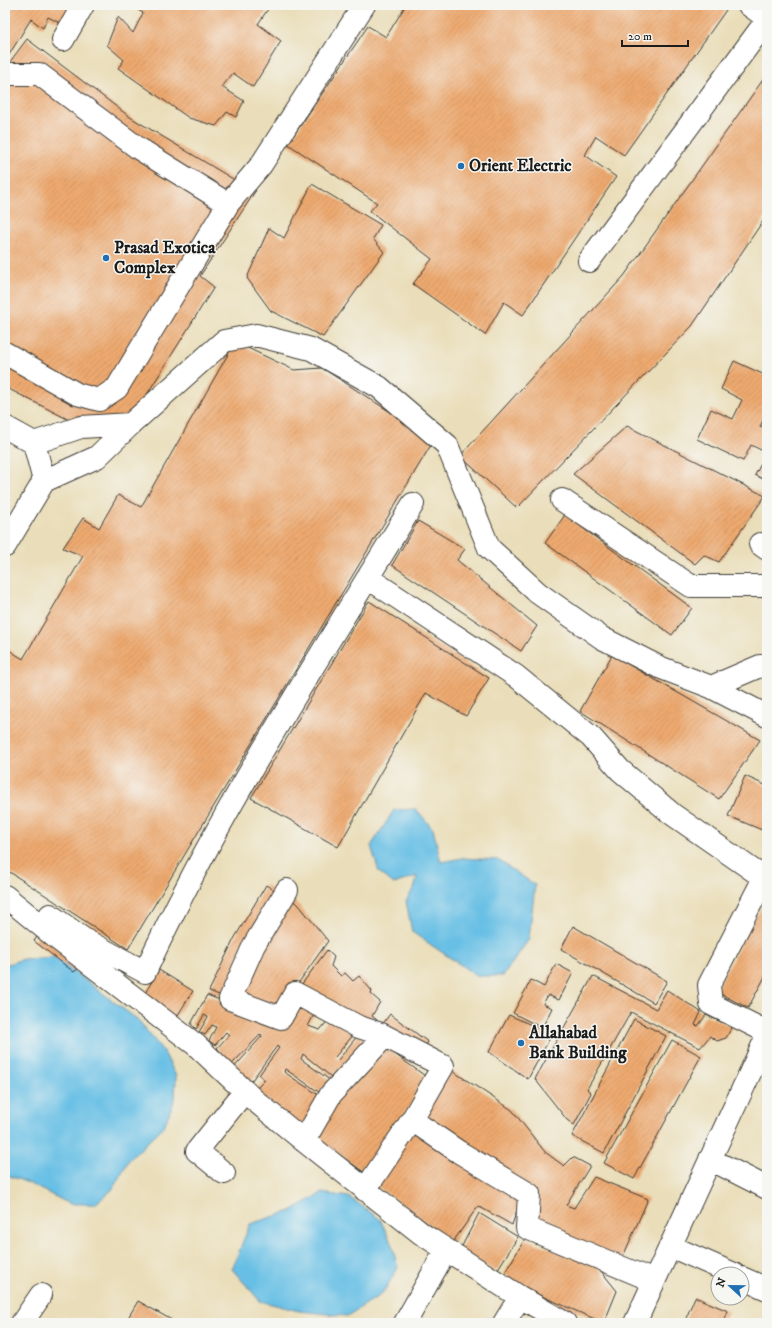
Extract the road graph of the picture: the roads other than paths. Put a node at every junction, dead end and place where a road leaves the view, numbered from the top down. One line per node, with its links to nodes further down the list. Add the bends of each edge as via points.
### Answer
1 (83, 5): 5 (street)
2 (364, 5): 7 (street, via 261,164)
3 (749, 5): 4 (street)
4 (767, 19): 8 (street)
5 (63, 40)
6 (5, 74): 7 (street, via 39,74 138,148)
7 (228, 204): 9 (street, via 117,388 99,400 77,394)
8 (590, 261)
9 (5, 353)
10 (131, 424): 12 (street, via 81,427); 13 (street, via 97,457); 20 (street, via 224,341 256,335 311,349 379,387 447,445 489,548 538,593 602,638 659,667)
11 (5, 427): 12 (street)
12 (34, 443): 13 (street)
13 (44, 481): 16 (street)
14 (562, 500): 18 (street, via 691,586)
15 (413, 504): 17 (street)
16 (5, 546)
17 (368, 578): 22 (street, via 516,676 591,737 620,770 672,814); 25 (street, via 271,737 191,879 145,972 85,940)
18 (767, 586)
19 (767, 667): 20 (street, via 760,666)
20 (711, 687): 21 (street)
21 (767, 716)
22 (766, 877): 26 (street, via 709,986 711,1004)
23 (287, 890): 27 (street, via 254,945 230,999 281,1018 295,993 359,1027)
24 (6, 898): 29 (street, via 196,1045)
25 (33, 904)
26 (767, 1032)
27 (385, 1036): 30 (street, via 443,1066); 31 (street, via 331,1094)
28 (767, 1036): 32 (street)
29 (245, 1091): 31 (street); 33 (street, via 197,1151)
30 (412, 1120): 35 (street); 39 (street, via 529,1194 527,1228)
31 (304, 1141): 35 (street)
32 (710, 1160): 34 (street); 36 (street)
33 (224, 1173)
34 (767, 1188)
35 (365, 1190): 37 (street)
36 (670, 1246): 38 (street); 39 (street)
37 (446, 1250): 43 (street); 46 (street)
38 (716, 1266)
39 (654, 1281): 44 (street)
40 (750, 1282): 41 (street)
41 (767, 1289)
42 (41, 1295): 45 (street)
43 (520, 1297): 47 (street); 48 (street)
44 (643, 1321)
45 (22, 1323)
46 (406, 1323)
47 (504, 1323)
48 (565, 1323)

